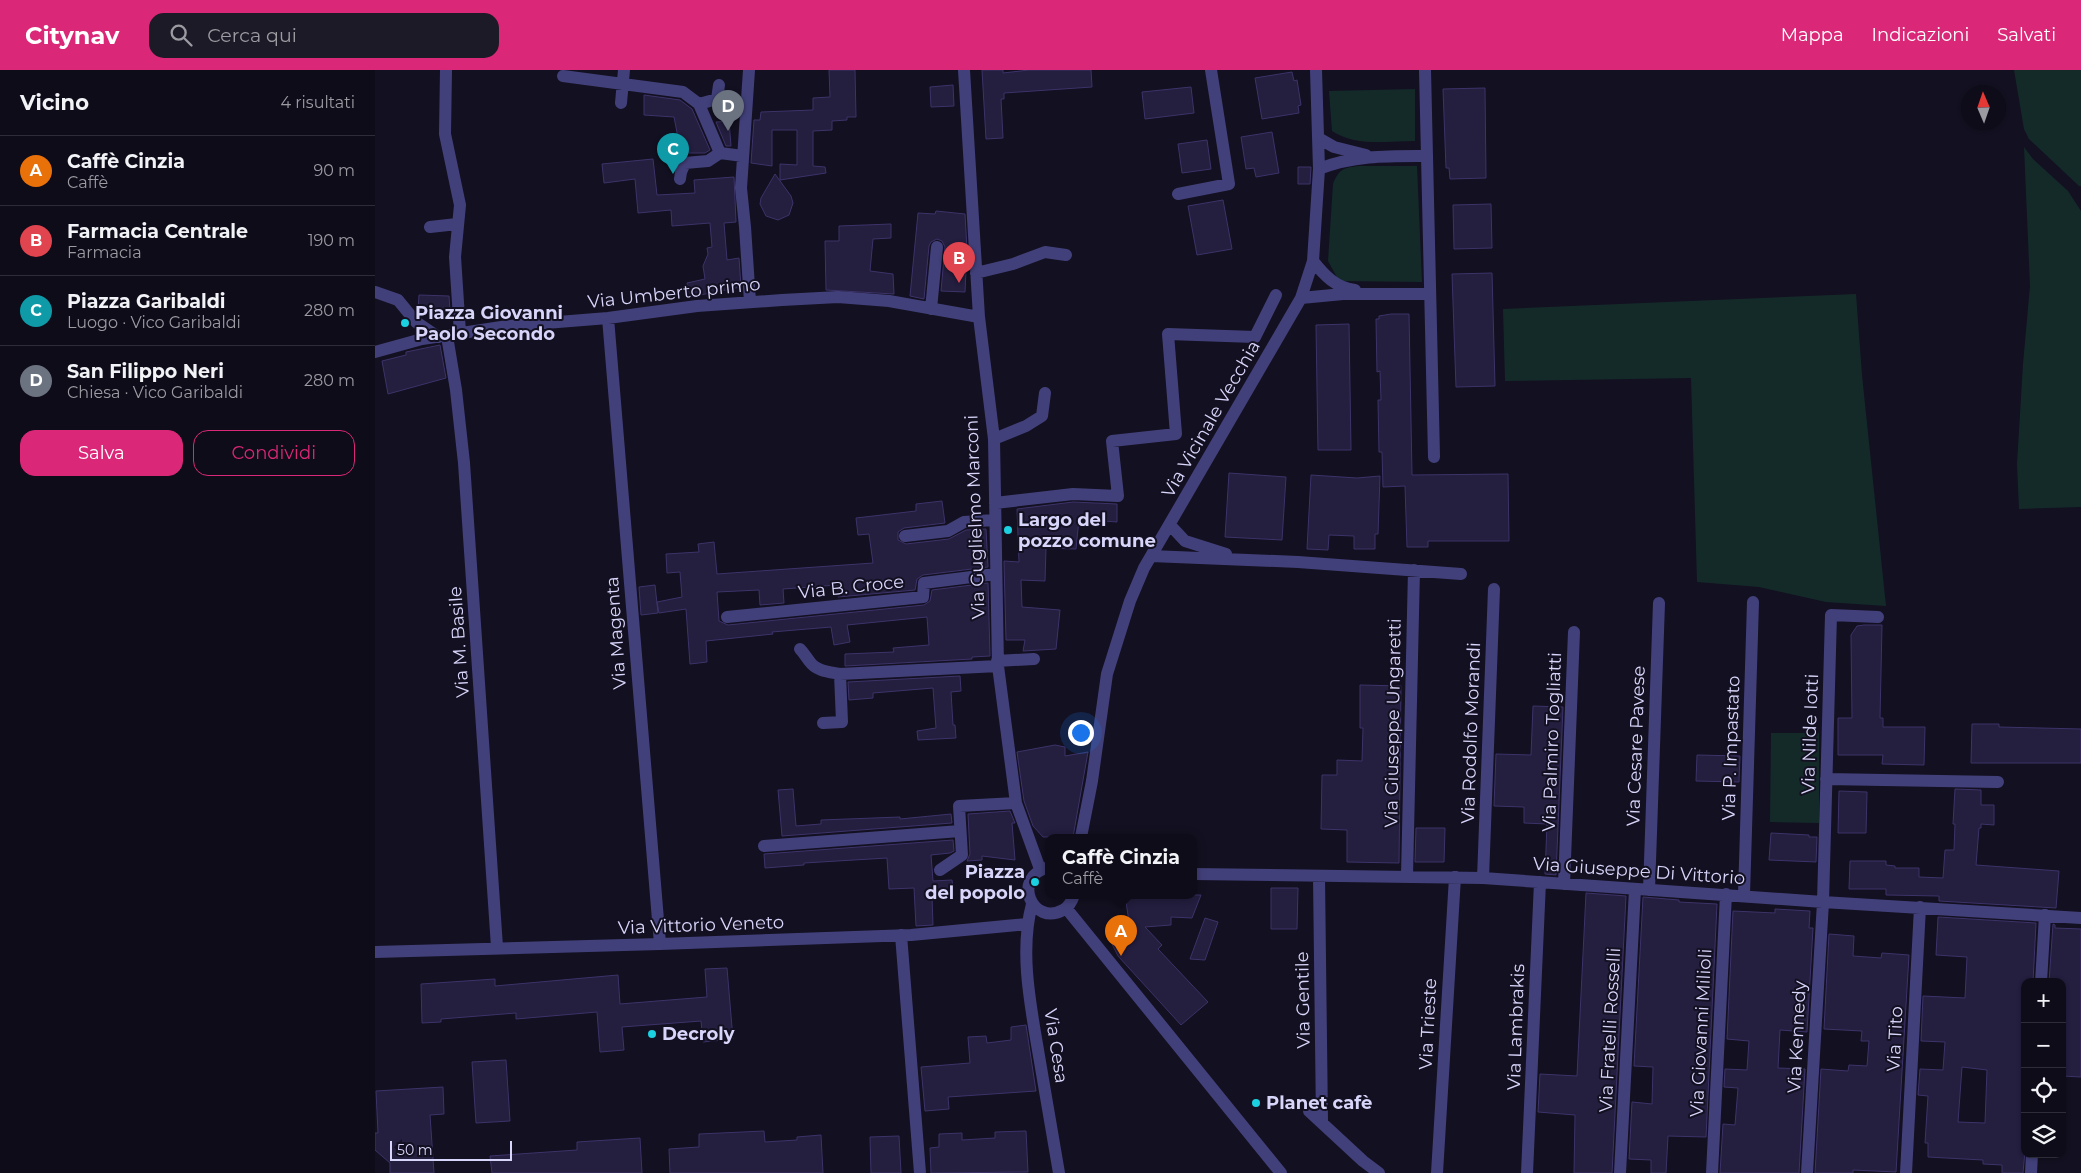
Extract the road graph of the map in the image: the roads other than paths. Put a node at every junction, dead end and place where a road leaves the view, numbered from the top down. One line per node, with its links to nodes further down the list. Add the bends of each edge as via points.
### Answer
1 (446, 70): 21 (street, via 445,134 459,197)
2 (624, 70): 10 (street)
3 (749, 70): 15 (street)
4 (964, 70): 26 (street, Via Guglielmo Marconi)
5 (1211, 70): 20 (street, via 1229,184)
6 (1316, 70): 13 (street, Via Vicinale Vecchia)
7 (1425, 70): 17 (street)
8 (563, 76): 10 (street)
9 (719, 85): 12 (street, via 717,99)
10 (623, 86): 11 (street); 12 (street, via 683,92)
11 (621, 103)
12 (699, 104): 14 (street)
13 (1320, 139): 16 (street); 18 (street, Via Vicinale Vecchia)
14 (720, 153): 15 (street); 19 (street, via 708,161 685,163)
15 (743, 156): 32 (street, via 741,188)
16 (1374, 156): 17 (street); 18 (street)
17 (1427, 156): 29 (street)
18 (1319, 169): 25 (street, Via Vicinale Vecchia)
19 (680, 179)
20 (1178, 194)
21 (457, 224): 22 (street); 36 (street, via 455,257)
22 (430, 227)
23 (937, 247): 33 (street)
24 (1065, 255): 26 (street, via 1049,247 1013,264)
25 (1313, 261): 28 (street, via 1324,276 1344,289); 31 (street, Via Vicinale Vecchia)
26 (976, 273): 34 (street, Via Guglielmo Marconi)
27 (375, 292): 37 (street, via 398,300 416,322)
28 (1380, 293): 29 (street); 31 (street)
29 (1430, 294): 41 (street)
30 (1275, 295): 42 (street, via 1255,337 1168,334 1176,434 1112,441 1117,496 1073,494)
31 (1301, 298): 44 (street, Via Vicinale Vecchia)
32 (750, 302): 33 (street, Via Umberto primo, via 838,297 889,301); 35 (street, Via Umberto primo)
33 (931, 309): 34 (street, Via Umberto primo)
34 (979, 317): 40 (street, Via Guglielmo Marconi)
35 (608, 318): 36 (street, Via Umberto primo); 90 (street, Via Magenta)
36 (460, 333): 37 (street, Via Umberto primo)
37 (442, 336): 38 (street, Via Umberto primo); 91 (street, Via M. Basile, via 456,390 464,463)
38 (375, 352)
39 (1045, 393): 40 (street, via 1041,416)
40 (994, 439): 42 (street, Via Guglielmo Marconi)
41 (1434, 457)
42 (995, 502): 43 (street, Via Guglielmo Marconi)
43 (994, 520): 45 (street, via 963,522 948,531); 49 (street, Via Guglielmo Marconi)
44 (1170, 525): 46 (street, Via Vicinale Vecchia); 47 (street, via 1185,541 1215,552)
45 (905, 536)
46 (1151, 556): 47 (street); 66 (street, Via Vicinale Vecchia, via 1130,601 1107,674)
47 (1298, 562): 48 (street)
48 (1413, 570): 50 (street); 71 (street, Via Giuseppe Ungaretti)
49 (995, 574): 54 (street, Via B. Croce, via 924,583 923,597); 59 (street, Via Guglielmo Marconi)
50 (1461, 574)
51 (1494, 589): 74 (street, Via Rodolfo Morandi)
52 (1753, 602): 80 (street, Via P. Impastato)
53 (1659, 603): 78 (street, Via Cesare Pavese)
54 (727, 617)
55 (1878, 617): 62 (street, Via Nilde Iotti, via 1831,615)
56 (1574, 632): 76 (street, Via Palmiro Togliatti)
57 (800, 649): 60 (street, via 815,667)
58 (1034, 659): 59 (street)
59 (997, 663): 60 (street); 64 (street, Via Guglielmo Marconi)
60 (840, 674): 61 (street, via 842,722)
61 (823, 723)
62 (1826, 779): 63 (street); 82 (street, Via Nilde Iotti)
63 (1998, 782)
64 (1016, 803): 65 (street, via 959,806); 68 (street, Via Guglielmo Marconi)
65 (960, 831): 67 (street); 69 (street, via 962,855)
66 (1082, 834)
67 (764, 846)
68 (1044, 868): 83 (street, Via Cesa, via 1032,876 1028,885)
69 (940, 870)
70 (1197, 874): 72 (street, Via Giuseppe Di Vittorio)
71 (1407, 876): 72 (street, Via Giuseppe Di Vittorio); 73 (street, Via Giuseppe Di Vittorio)
72 (1319, 877): 95 (street, Via Gentile)
73 (1455, 877): 74 (street, Via Giuseppe Di Vittorio); 101 (street, Via Trieste)
74 (1483, 878): 75 (street, Via Giuseppe Di Vittorio)
75 (1540, 882): 76 (street, Via Giuseppe Di Vittorio); 102 (street, Via Lambrakis)
76 (1564, 884): 77 (street, Via Giuseppe Di Vittorio)
77 (1635, 889): 78 (street, Via Giuseppe Di Vittorio); 103 (street, Via Fratelli Rosselli)
78 (1649, 890): 79 (street, Via Giuseppe Di Vittorio)
79 (1726, 894): 80 (street, Via Giuseppe Di Vittorio); 104 (street, Via Giovanni Milioli)
80 (1744, 895): 82 (street, Via Giuseppe Di Vittorio)
81 (1071, 899): 85 (street)
82 (1823, 902): 84 (street, Via Giuseppe Di Vittorio); 105 (street, Via Kennedy)
83 (1032, 904): 85 (street, via 1044,912 1059,912); 88 (street, Via Cesa)
84 (1920, 907): 86 (street, Via Giuseppe Di Vittorio); 106 (street, Via Tito)
85 (1065, 908): 99 (street)
86 (2045, 915): 87 (street, Via Giuseppe Di Vittorio); 93 (street)
87 (2081, 918)
88 (1027, 924): 89 (street, Via Vittorio Veneto); 98 (street, Via Cesa, via 1033,1020)
89 (901, 935): 90 (street, Via Vittorio Veneto); 97 (street)
90 (660, 944): 91 (street, Via Vittorio Veneto)
91 (497, 947): 92 (street, Via Vittorio Veneto)
92 (375, 952)
93 (2041, 978)
94 (1309, 1110): 95 (street)
95 (1322, 1122): 100 (street)
96 (2032, 1158): 107 (street)
97 (920, 1173)
98 (1059, 1173)
99 (1281, 1173)
100 (1379, 1173)
101 (1437, 1173)
102 (1527, 1173)
103 (1619, 1173)
104 (1712, 1173)
105 (1807, 1173)
106 (1906, 1173)
107 (2031, 1173)

